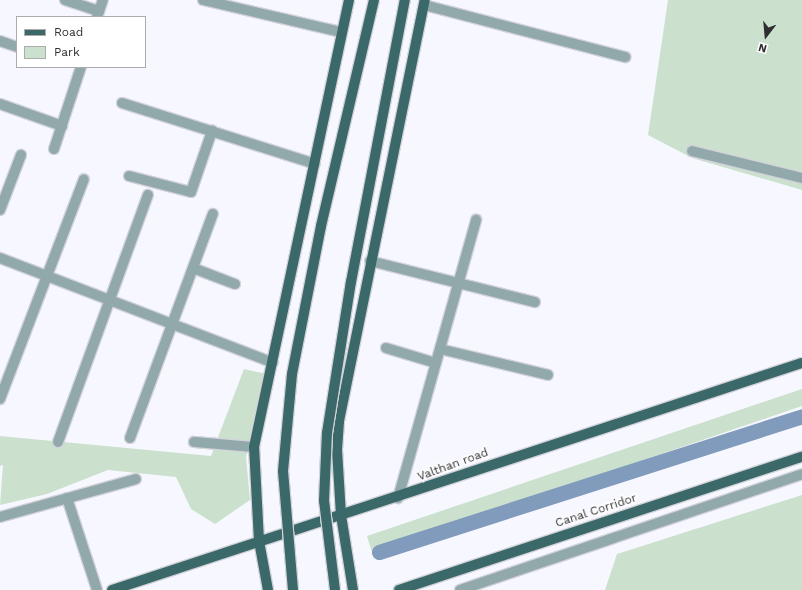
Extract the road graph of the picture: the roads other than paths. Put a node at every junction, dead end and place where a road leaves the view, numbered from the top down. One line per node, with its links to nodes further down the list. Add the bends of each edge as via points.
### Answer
1 (65, 0): 8 (street)
2 (103, 0): 8 (street)
3 (203, 0): 9 (street)
4 (349, 0): 9 (main road)
5 (374, 0): 60 (main road, bridge, via 321,226 292,374 283,471)
6 (405, 0): 61 (main road, bridge, via 351,282 327,433 324,501)
7 (424, 3): 12 (street); 30 (main road, via 409,91)
8 (98, 14)
9 (341, 32): 21 (main road)
10 (0, 41): 11 (street)
11 (16, 47)
12 (625, 57)
13 (78, 68): 16 (street)
14 (122, 103): 17 (street)
15 (0, 104): 16 (street)
16 (62, 126): 18 (street)
17 (212, 131): 21 (street); 22 (street, via 191,192)
18 (54, 149)
19 (692, 151): 23 (street)
20 (21, 155): 26 (street)
21 (315, 164): 40 (main road)
22 (128, 176)
23 (802, 178)
24 (84, 179): 32 (street)
25 (148, 194): 35 (street)
26 (0, 210)
27 (212, 214): 31 (street)
28 (476, 220): 33 (street)
29 (0, 258): 32 (street)
30 (370, 261): 33 (street); 54 (main road, via 339,421)
31 (193, 268): 34 (street); 37 (street)
32 (47, 276): 35 (street); 44 (street)
33 (459, 281): 36 (street); 39 (street)
34 (235, 284)
35 (110, 300): 37 (street); 46 (street)
36 (535, 302)
37 (172, 324): 40 (street); 45 (street)
38 (386, 348): 41 (street)
39 (440, 349): 41 (street); 43 (street)
40 (272, 363): 48 (main road)
41 (436, 363): 53 (street)
42 (802, 363): 53 (main road, Valthan road, via 554,442)
43 (548, 375)
44 (0, 399)
45 (130, 438)
46 (58, 442)
47 (194, 442): 48 (street)
48 (254, 448): 56 (main road)
49 (802, 457): 63 (main road, Canal Corridor)
50 (802, 474): 64 (street)
51 (136, 479): 52 (street)
52 (67, 498): 55 (street); 57 (street)
53 (398, 498): 54 (main road, Valthan road)
54 (341, 515): 56 (main road, Valthan road); 62 (main road)
55 (0, 517)
56 (259, 541): 58 (main road, Valthan road); 59 (main road)
57 (97, 590)
58 (112, 590)
59 (268, 590)
60 (293, 590)
61 (335, 590)
62 (353, 590)
63 (399, 590)
64 (460, 590)

